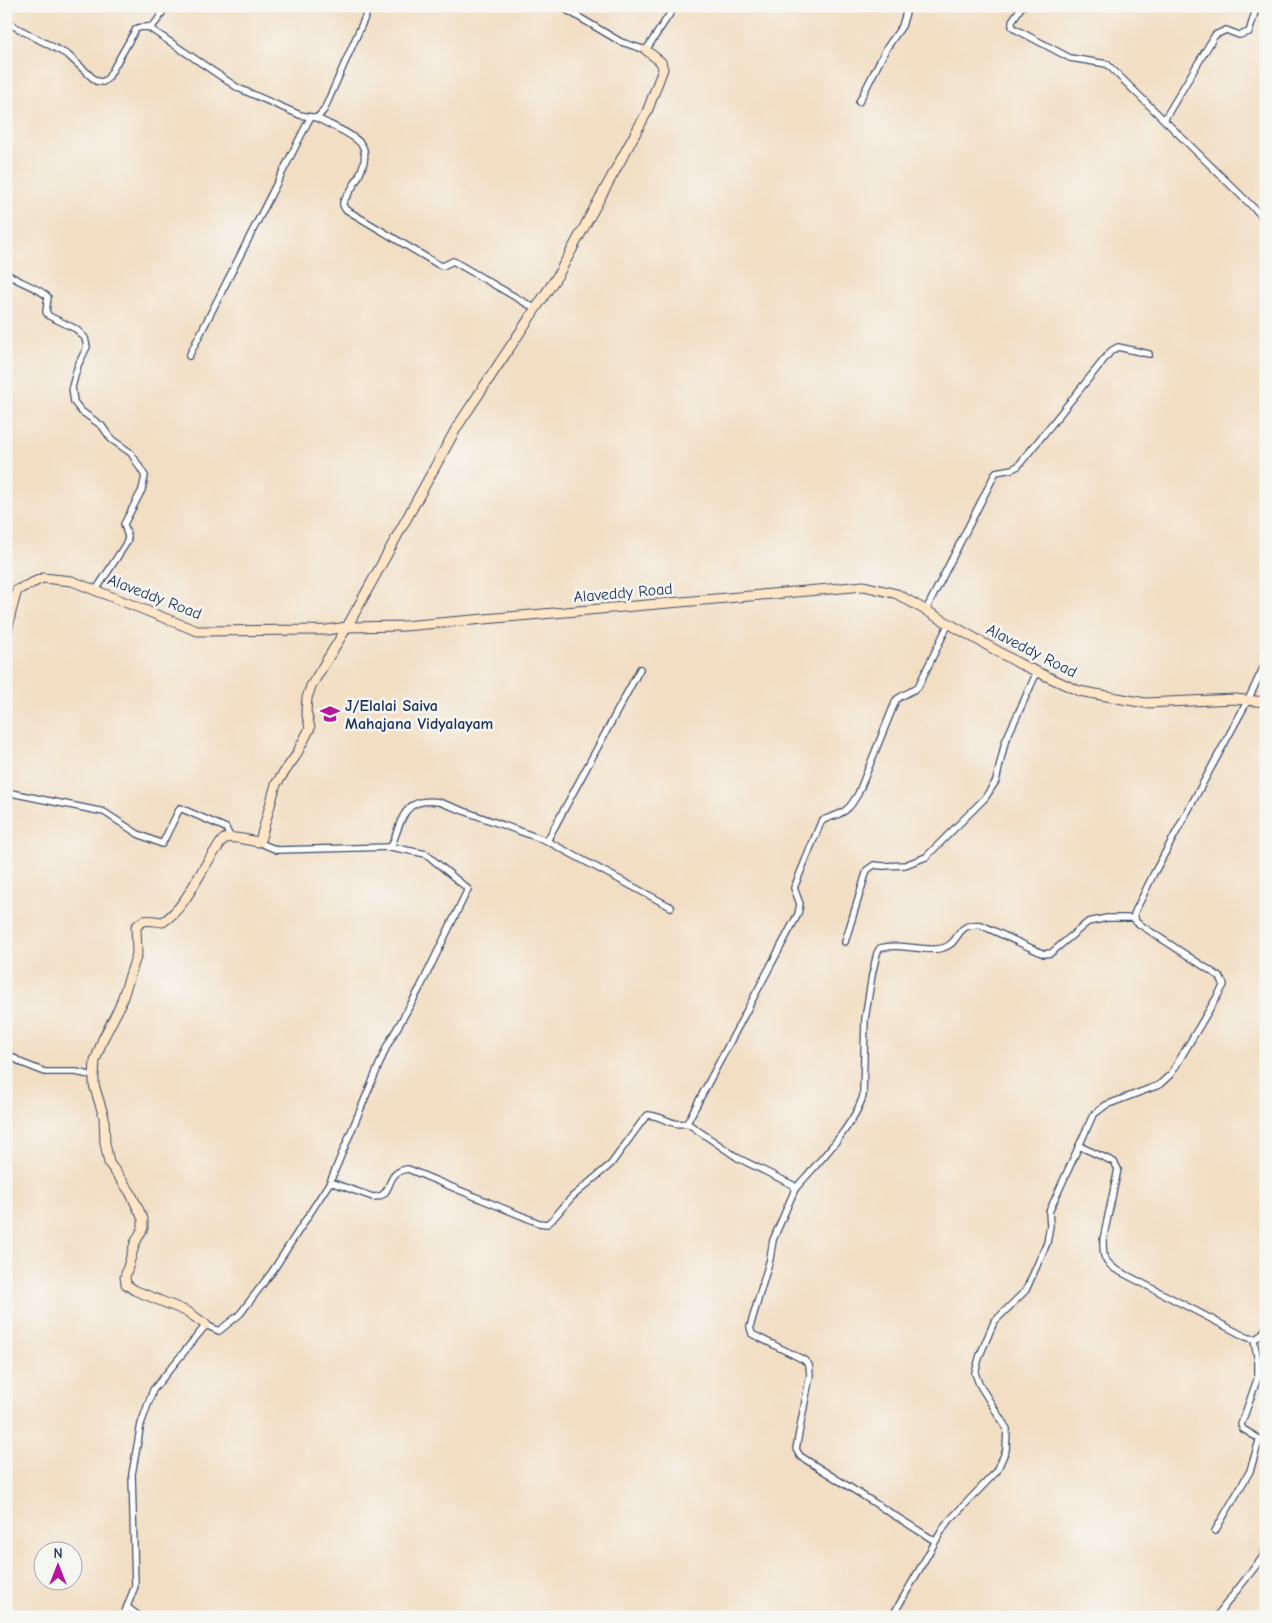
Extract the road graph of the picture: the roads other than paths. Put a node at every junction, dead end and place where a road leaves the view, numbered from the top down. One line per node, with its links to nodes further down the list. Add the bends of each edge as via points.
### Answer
1 (165, 6): 9 (street, via 154,24)
2 (370, 6): 13 (street, via 324,110)
3 (560, 6): 10 (street, via 621,42)
4 (675, 6): 10 (street)
5 (908, 6): 11 (street, via 902,26)
6 (1022, 6): 14 (street, via 1012,21 1015,29 1070,58 1107,64)
7 (1257, 6): 14 (street, via 1249,32 1239,35 1226,30 1215,35)
8 (6, 22): 9 (street, via 68,55 96,81 103,82 136,29)
9 (148, 27): 12 (street, via 238,88)
10 (646, 50): 17 (street, via 661,62 663,69 647,112 558,275)
11 (859, 102)
12 (310, 118): 13 (street); 19 (street)
13 (317, 118): 17 (street, via 354,138 362,146 364,154 360,175 344,202 345,209 439,265 453,261)
14 (1164, 120): 15 (street)
15 (1266, 220)
16 (6, 273): 20 (street, via 41,290 48,296 46,312 49,316 85,338 86,347 72,387 74,402 102,426 111,439 131,453 145,476 142,490 124,524 127,542)
17 (536, 308): 23 (street, via 457,427)
18 (1149, 354): 21 (street, via 1118,346 1111,351 1018,466 996,472)
19 (189, 356)
20 (96, 590): 23 (street, Alaveddy Road, via 196,631); 24 (street, Alaveddy Road, via 72,581 44,578 17,590)
21 (926, 610): 22 (street, Alaveddy Road); 23 (street, Alaveddy Road, via 897,594 864,586 404,626)
22 (949, 623): 27 (street, Alaveddy Road); 40 (street, via 918,687 896,700 850,807 821,822 794,888 800,904 798,914)
23 (347, 627): 33 (street, via 311,686 306,704 310,728 276,784)
24 (6, 637)
25 (1266, 662): 28 (street)
26 (640, 669): 32 (street)
27 (1037, 672): 28 (street, Alaveddy Road, via 1079,691 1145,702); 37 (street, via 1005,742 996,781 985,798 926,857 905,865 874,865 867,870)
28 (1248, 700): 29 (street, Alaveddy Road); 36 (street, via 1153,874)
29 (1266, 702)
30 (6, 792): 31 (street, via 104,812 138,834 162,844 180,808 226,828)
31 (230, 837): 33 (street); 39 (street, via 224,839 172,916 163,922 146,920 136,927 137,954 120,1006 95,1061)
32 (546, 841): 34 (street, via 439,802 425,800 408,808); 35 (street)
33 (258, 842): 34 (street, via 277,850)
34 (391, 847): 42 (street, via 426,854 468,889 420,988 387,1046)
35 (671, 907)
36 (1135, 918): 41 (street, via 1136,922 1220,978 1224,985 1171,1074 1159,1086 1106,1106 1093,1115); 43 (street, via 1088,922 1051,953 1044,954 981,924 964,927 944,948 889,945 880,948 873,968 865,1019 860,1106 834,1144)
37 (845, 942)
38 (6, 1053): 39 (street, via 45,1072 76,1072)
39 (94, 1076): 44 (street, via 104,1117 109,1163 130,1192 143,1219 143,1228 125,1277 126,1284 188,1312)
40 (688, 1123): 42 (street, via 679,1125 648,1115 611,1164 572,1197 547,1224 408,1169 394,1175 385,1194 379,1197); 43 (street, via 738,1158 793,1185)
41 (1079, 1146): 46 (street, via 1114,1162 1118,1169 1103,1240 1106,1262); 50 (street, via 1049,1212 1047,1243 1026,1290 994,1322 975,1373 1007,1429 1006,1450 997,1471 945,1525)
42 (330, 1182): 44 (street, via 272,1272 240,1314 219,1330)
43 (795, 1189): 50 (street, via 773,1240 750,1327 752,1334 809,1365 810,1375 796,1449 800,1456)
44 (206, 1325): 52 (street, via 153,1390 141,1424 132,1474 134,1586)
45 (1266, 1328): 46 (street)
46 (1254, 1340): 47 (street, via 1258,1377 1241,1425)
47 (1259, 1441): 48 (street); 49 (street, via 1250,1470)
48 (1266, 1443)
49 (1215, 1531)
50 (935, 1541): 55 (street)
51 (1266, 1548): 56 (street, via 1262,1558)
52 (127, 1607): 53 (street); 54 (street)
53 (123, 1617)
54 (140, 1617)
55 (892, 1617)
56 (1216, 1617)

